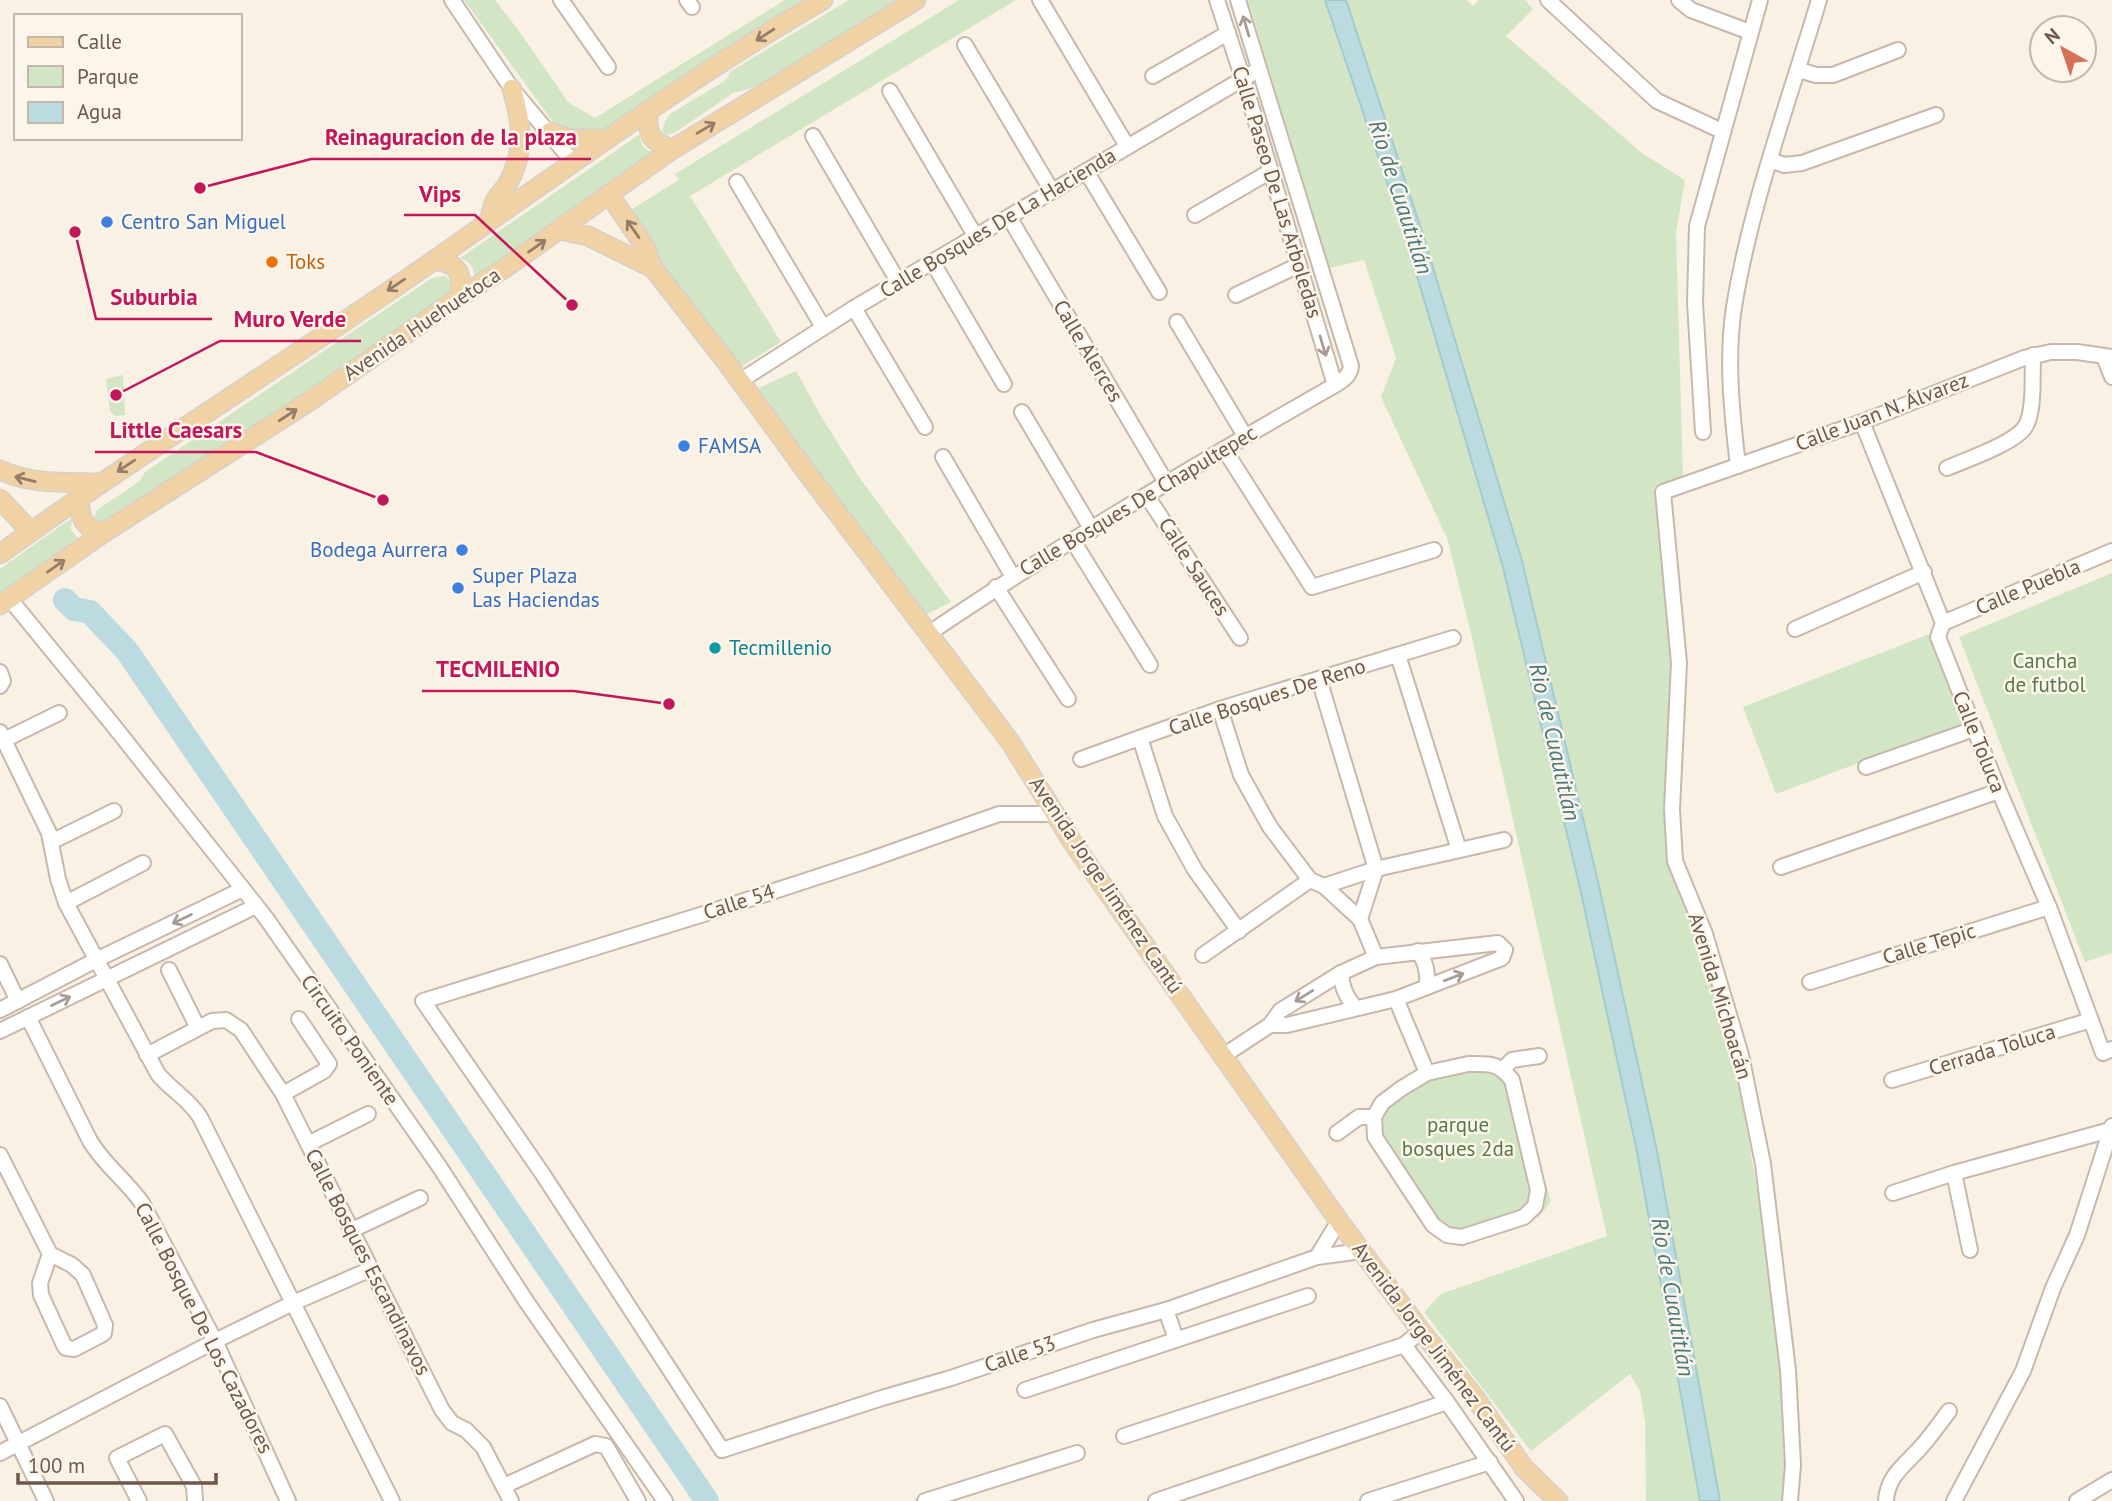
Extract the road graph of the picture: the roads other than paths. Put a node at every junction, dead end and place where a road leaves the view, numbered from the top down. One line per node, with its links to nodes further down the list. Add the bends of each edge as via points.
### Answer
1 (452, 0): 21 (street)
2 (561, 0): 16 (street)
3 (823, 0): 23 (main road, one-way to 23)
4 (916, 0): 30 (main road, Avenida Huehuetoca, one-way to 4)
5 (1217, 0): 13 (street, Calle Paseo De Las Arboledas)
6 (1238, 0): 17 (street, Calle Paseo De Las Arboledas, one-way to 6)
7 (1548, 0): 25 (street, via 1657,101)
8 (1679, 0): 12 (street, via 1691,10)
9 (1760, 0): 12 (street)
10 (1819, 0): 18 (street)
11 (1040, 1): 29 (street)
12 (1751, 32): 25 (street)
13 (1228, 33): 19 (street); 20 (street, Calle Paseo De Las Arboledas)
14 (965, 45): 36 (street)
15 (1898, 50): 18 (street, via 1833,75)
16 (608, 66)
17 (1258, 70): 20 (street, Calle Bosques De La Hacienda); 56 (street, Calle Paseo De Las Arboledas)
18 (1799, 70): 31 (street)
19 (1153, 76)
20 (1243, 79): 29 (street, Calle Bosques De La Hacienda); 34 (street, Calle Paseo De Las Arboledas)
21 (512, 89): 26 (street); 40 (main road, via 521,140 517,163 494,202)
22 (890, 91): 42 (street)
23 (648, 111): 28 (main road); 30 (main road, via 651,137)
24 (1936, 115): 31 (street, via 1802,163)
25 (1722, 131): 64 (street, via 1697,226 1695,303)
26 (550, 132): 28 (main road, via 572,139); 32 (street)
27 (813, 136): 47 (street)
28 (608, 139): 32 (main road)
29 (1127, 146): 33 (street, Calle Bosques De La Hacienda)
30 (673, 149): 37 (main road, Avenida Huehuetoca)
31 (1771, 160): 68 (street, via 1734,308 1731,381)
32 (573, 162): 40 (main road)
33 (1086, 171): 36 (street, Calle Bosques De La Hacienda); 48 (street)
34 (1271, 171): 38 (street); 45 (street, Calle Paseo De Las Arboledas)
35 (737, 182): 53 (street)
36 (1052, 191): 39 (street, Calle Bosques De La Hacienda)
37 (608, 194): 41 (main road, Avenida Huehuetoca); 46 (main road, Avenida Jorge Jiménez Cantú, one-way to 37, via 645,247)
38 (1195, 215)
39 (1009, 217): 42 (street, Calle Bosques De La Hacienda); 72 (street, Calle Alerces)
40 (490, 219): 43 (main road)
41 (560, 230): 46 (main road, Avenida Jorge Jiménez Cantú, via 588,236); 50 (main road, Avenida Huehuetoca, one-way to 41)
42 (976, 237): 44 (street, Calle Bosques De La Hacienda)
43 (433, 260): 50 (main road, via 447,262 458,271 462,284); 71 (main road, one-way to 71)
44 (933, 263): 47 (street, Calle Bosques De La Hacienda); 59 (street)
45 (1299, 265): 49 (street); 60 (street, Calle Paseo De Las Arboledas, one-way to 60)
46 (653, 268): 58 (main road, Avenida Jorge Jiménez Cantú)
47 (899, 283): 51 (street, Calle Bosques De La Hacienda)
48 (1159, 292)
49 (1236, 295)
50 (458, 298): 79 (main road, Avenida Huehuetoca, one-way to 50, via 310,401)
51 (854, 308): 53 (street, Calle Bosques De La Hacienda); 63 (street)
52 (1177, 322): 65 (street)
53 (823, 327): 58 (street, Calle Bosques De La Hacienda)
54 (2033, 355): 55 (street, Calle Juan N. Álvarez, via 2077,352); 62 (street, Calle Juan N. Álvarez); 69 (street, via 2025,427 2012,439)
55 (2108, 357): 57 (street)
56 (1350, 372): 60 (street, Calle Bosques De Chapultepec)
57 (2112, 377)
58 (740, 381): 90 (main road, Avenida Jorge Jiménez Cantú)
59 (1004, 384)
60 (1335, 385): 65 (street, Calle Bosques De Chapultepec)
61 (1022, 412): 77 (street)
62 (1862, 422): 68 (street, Calle Juan N. Álvarez); 84 (street, Calle Toluca)
63 (925, 427)
64 (1703, 432)
65 (1245, 436): 66 (street, Calle Bosques De Chapultepec)
66 (1224, 449): 72 (street, Calle Bosques De Chapultepec); 81 (street, via 1312,587)
67 (943, 457): 85 (street)
68 (1738, 466): 73 (street, Calle Juan N. Álvarez)
69 (1947, 468)
70 (0, 470): 71 (main road, one-way to 70, via 34,482)
71 (100, 483): 75 (main road)
72 (1167, 484): 74 (street, Calle Bosques De Chapultepec)
73 (1663, 492): 201 (street, Avenida Michoacán, via 1679,663 1672,809 1675,861 1705,934 1738,1043 1763,1164 1788,1370 1793,1465)
74 (1147, 496): 77 (street, Calle Bosques De Chapultepec); 91 (street, Calle Sauces)
75 (79, 498): 78 (main road); 79 (main road, via 85,524)
76 (0, 499): 78 (main road)
77 (1092, 530): 80 (street, Calle Bosques De Chapultepec)
78 (31, 532): 83 (main road)
79 (106, 532): 87 (main road, Avenida Huehuetoca, one-way to 79)
80 (1073, 541): 85 (street, Calle Bosques De Chapultepec); 94 (street)
81 (1434, 550)
82 (2112, 551): 88 (street, Calle Puebla)
83 (0, 554)
84 (1924, 572): 88 (street, Calle Toluca); 89 (street)
85 (1013, 577): 86 (street, Calle Bosques De Chapultepec)
86 (996, 587): 90 (street, Calle Bosques De Chapultepec); 98 (street)
87 (4, 601): 117 (street, Circuito Poniente, via 113,725)
88 (1943, 623): 101 (street, Calle Toluca, via 1938,638)
89 (1795, 629)
90 (928, 634): 108 (main road, Avenida Jorge Jiménez Cantú, via 1011,743)
91 (1240, 638)
92 (1453, 638): 93 (street, Calle Bosques De Reno)
93 (1398, 655): 96 (street, Calle Bosques De Reno); 111 (street)
94 (1150, 665)
95 (0, 672): 97 (street)
96 (1319, 679): 99 (street, Calle Bosques De Reno); 114 (street)
97 (0, 686)
98 (1068, 699)
99 (1220, 709): 103 (street, Calle Bosques De Reno); 115 (street, via 1241,775 1270,827)
100 (59, 713): 102 (street)
101 (1974, 729): 105 (street); 106 (street, Calle Toluca)
102 (2, 736): 110 (street)
103 (1140, 738): 104 (street, Calle Bosques De Reno); 122 (street, via 1165,816 1195,870)
104 (1081, 759)
105 (1866, 767)
106 (1999, 791): 113 (street); 120 (street, Calle Toluca)
107 (114, 811): 110 (street)
108 (1056, 814): 145 (main road, Avenida Jorge Jiménez Cantú); 180 (street, Calle 54, via 999,814 707,913 423,1001 542,1173)
109 (1504, 840): 111 (street)
110 (51, 842): 118 (street)
111 (1459, 850): 114 (street)
112 (143, 863): 118 (street)
113 (1781, 867)
114 (1376, 869): 116 (street); 121 (street)
115 (1310, 880): 116 (street); 122 (street)
116 (1324, 886): 121 (street)
117 (243, 889): 119 (street, Circuito Poniente); 126 (street, one-way to 126)
118 (66, 903): 126 (street)
119 (256, 906): 130 (street); 194 (street, Circuito Poniente, via 439,1166)
120 (2049, 907): 131 (street, Calle Tepic); 139 (street, Calle Toluca)
121 (1360, 919): 125 (street)
122 (1239, 931): 124 (street)
123 (1418, 951): 125 (street); 132 (street, via 1428,974); 132 (street, one-way to 123, via 1502,958 1505,950 1498,943)
124 (1203, 955)
125 (1376, 957): 129 (street)
126 (96, 960): 130 (street); 134 (street)
127 (0, 964): 134 (street)
128 (169, 970): 141 (street)
129 (1341, 973): 135 (street, via 1342,986); 140 (street, one-way to 140, via 1280,1011)
130 (106, 979): 137 (street, one-way to 130); 144 (street)
131 (1810, 982)
132 (1427, 987): 133 (street)
133 (1396, 999): 135 (street); 148 (street)
134 (18, 1001): 136 (street)
135 (1356, 1008): 140 (street)
136 (0, 1010)
137 (28, 1017): 142 (street); 172 (street, Calle Bosque De Los Cazadores, via 90,1141 142,1203)
138 (299, 1019): 150 (street, via 329,1064)
139 (2091, 1020): 143 (street, Calle Toluca, via 2103,1052); 149 (street, Cerrada Toluca)
140 (1270, 1025): 145 (street)
141 (198, 1028): 144 (street); 150 (street, Calle Bosques Escandinavos, via 226,1020 241,1030)
142 (0, 1031)
143 (2112, 1049)
144 (147, 1055): 168 (street, via 163,1080 200,1116)
145 (1223, 1056): 160 (main road, Avenida Jorge Jiménez Cantú)
146 (1539, 1056): 147 (street, via 1512,1060)
147 (1503, 1069): 148 (street, via 1494,1064 1468,1064); 152 (street, via 1512,1080 1538,1190 1535,1206 1524,1217 1462,1237 1447,1235 1433,1225 1375,1136)
148 (1427, 1073): 152 (street, via 1382,1103)
149 (1892, 1080)
150 (283, 1094): 155 (street, Calle Bosques Escandinavos)
151 (368, 1114): 155 (street)
152 (1374, 1117): 154 (street, via 1359,1117)
153 (2111, 1128): 157 (street); 203 (street, via 2077,1235 2023,1371)
154 (1337, 1133)
155 (308, 1144): 161 (street, Calle Bosques Escandinavos)
156 (0, 1155): 164 (street)
157 (1954, 1173): 158 (street); 162 (street)
158 (1893, 1193)
159 (420, 1198): 161 (street)
160 (1339, 1221): 163 (main road, Avenida Jorge Jiménez Cantú); 165 (street)
161 (352, 1230): 166 (street, Calle Bosques Escandinavos)
162 (1970, 1250)
163 (1361, 1251): 165 (street, Calle 53); 170 (main road, Avenida Jorge Jiménez Cantú)
164 (50, 1254): 164 (street, via 40,1283 41,1295 64,1345 74,1349 101,1335 105,1325 83,1275)
165 (1317, 1257): 169 (street, Calle 53)
166 (371, 1269): 168 (street); 186 (street, Calle Bosques Escandinavos, via 442,1410 483,1447)
167 (1308, 1297): 171 (street)
168 (293, 1303): 172 (street); 191 (street)
169 (1166, 1310): 171 (street); 180 (street, Calle 53)
170 (1421, 1331): 173 (street); 184 (main road, Avenida Jorge Jiménez Cantú)
171 (1176, 1339): 174 (street)
172 (215, 1341): 179 (street); 190 (street, Calle Bosque De Los Cazadores)
173 (1404, 1345): 175 (street); 178 (street)
174 (1025, 1390)
175 (1447, 1402): 183 (street); 196 (street)
176 (0, 1406): 179 (street)
177 (1948, 1411): 202 (street, via 1899,1469 1886,1488)
178 (1124, 1436)
179 (19, 1444): 181 (street); 187 (street)
180 (722, 1450)
181 (0, 1453)
182 (1077, 1453): 195 (street)
183 (1490, 1462): 197 (street); 198 (street)
184 (1527, 1470): 199 (main road); 200 (main road, Avenida Jorge Jiménez Cantú)
185 (2112, 1480): 204 (street)
186 (504, 1486): 192 (street, Calle Bosques Escandinavos); 193 (street, via 595,1444 606,1446)
187 (46, 1501)
188 (139, 1501): 189 (street, via 117,1458 165,1434 194,1486)
189 (195, 1501)
190 (288, 1501)
191 (392, 1501)
192 (511, 1501)
193 (638, 1501)
194 (664, 1501)
195 (925, 1501)
196 (1156, 1501)
197 (1368, 1501)
198 (1516, 1501)
199 (1541, 1501)
200 (1558, 1501)
201 (1790, 1501)
202 (1886, 1501)
203 (1954, 1501)
204 (2077, 1501)

